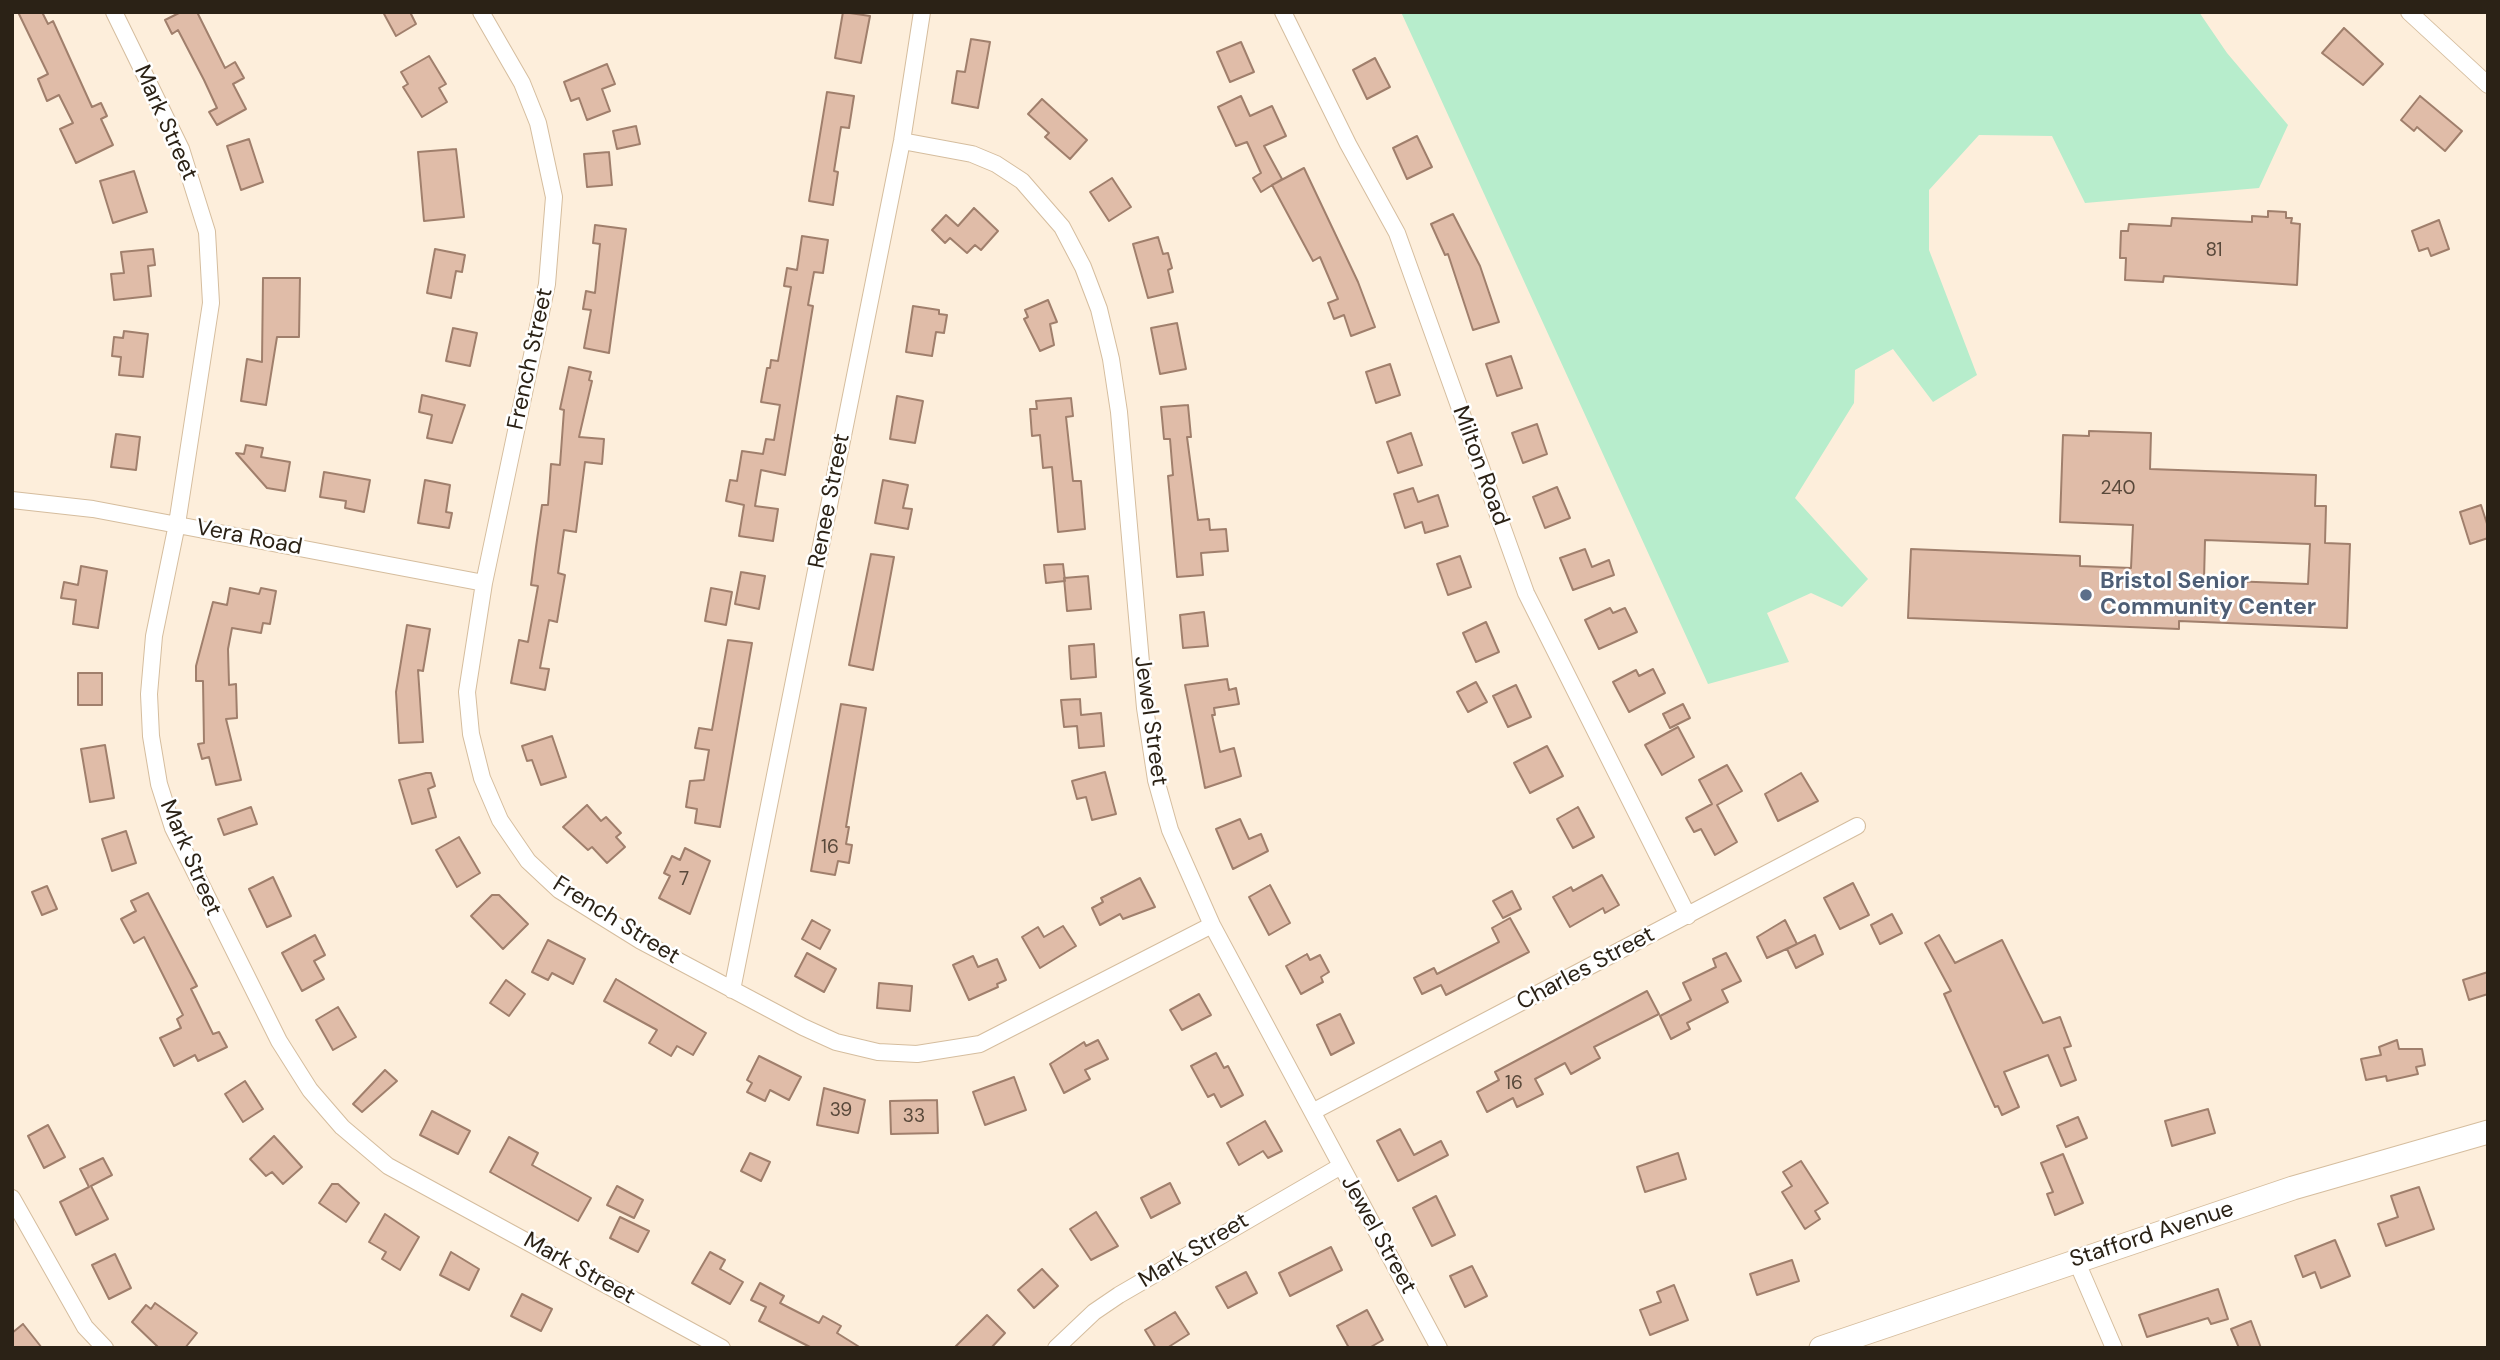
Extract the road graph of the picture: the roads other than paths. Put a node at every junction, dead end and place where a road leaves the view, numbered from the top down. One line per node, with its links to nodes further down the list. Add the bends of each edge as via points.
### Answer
1 (114, 12): 9 (street, Mark Street, via 181,149 207,232 211,303)
2 (481, 12): 10 (street, French Street, via 522,83 537,123 554,197 547,284)
3 (922, 12): 7 (street, Renee Street)
4 (1283, 12): 12 (street, Milton Road, via 1397,233 1526,593)
5 (2409, 12): 6 (street)
6 (2488, 85)
7 (902, 141): 13 (street, Jewel Street, via 972,154 1022,181 1062,227 1083,267 1099,309 1119,412 1141,670 1156,780 1170,830); 14 (street, Renee Street)
8 (12, 500): 9 (street, Vera Road)
9 (177, 524): 10 (street, Vera Road); 21 (street, Mark Street, via 154,636 149,694 150,736 159,784 173,828 222,932 310,1090 342,1127 388,1166)
10 (484, 583): 14 (street, French Street, via 467,692 482,778 500,820 528,861 559,890)
11 (1857, 826): 12 (street, Charles Street)
12 (1688, 916): 15 (street, Charles Street)
13 (1212, 925): 14 (street, French Street, via 980,1044 957,1049 878,1052 836,1042); 15 (street, Jewel Street)
14 (732, 990)
15 (1314, 1111): 17 (street, Jewel Street)
16 (2488, 1132): 19 (main road, Stafford Avenue, via 2293,1188)
17 (1341, 1166): 22 (street, Mark Street, via 1119,1295); 23 (street, Jewel Street)
18 (12, 1198): 20 (street, via 85,1327)
19 (2076, 1260): 24 (main road, Stafford Avenue); 25 (street)
20 (105, 1348)
21 (722, 1348)
22 (1056, 1348)
23 (1440, 1348)
24 (1821, 1348)
25 (2114, 1348)

